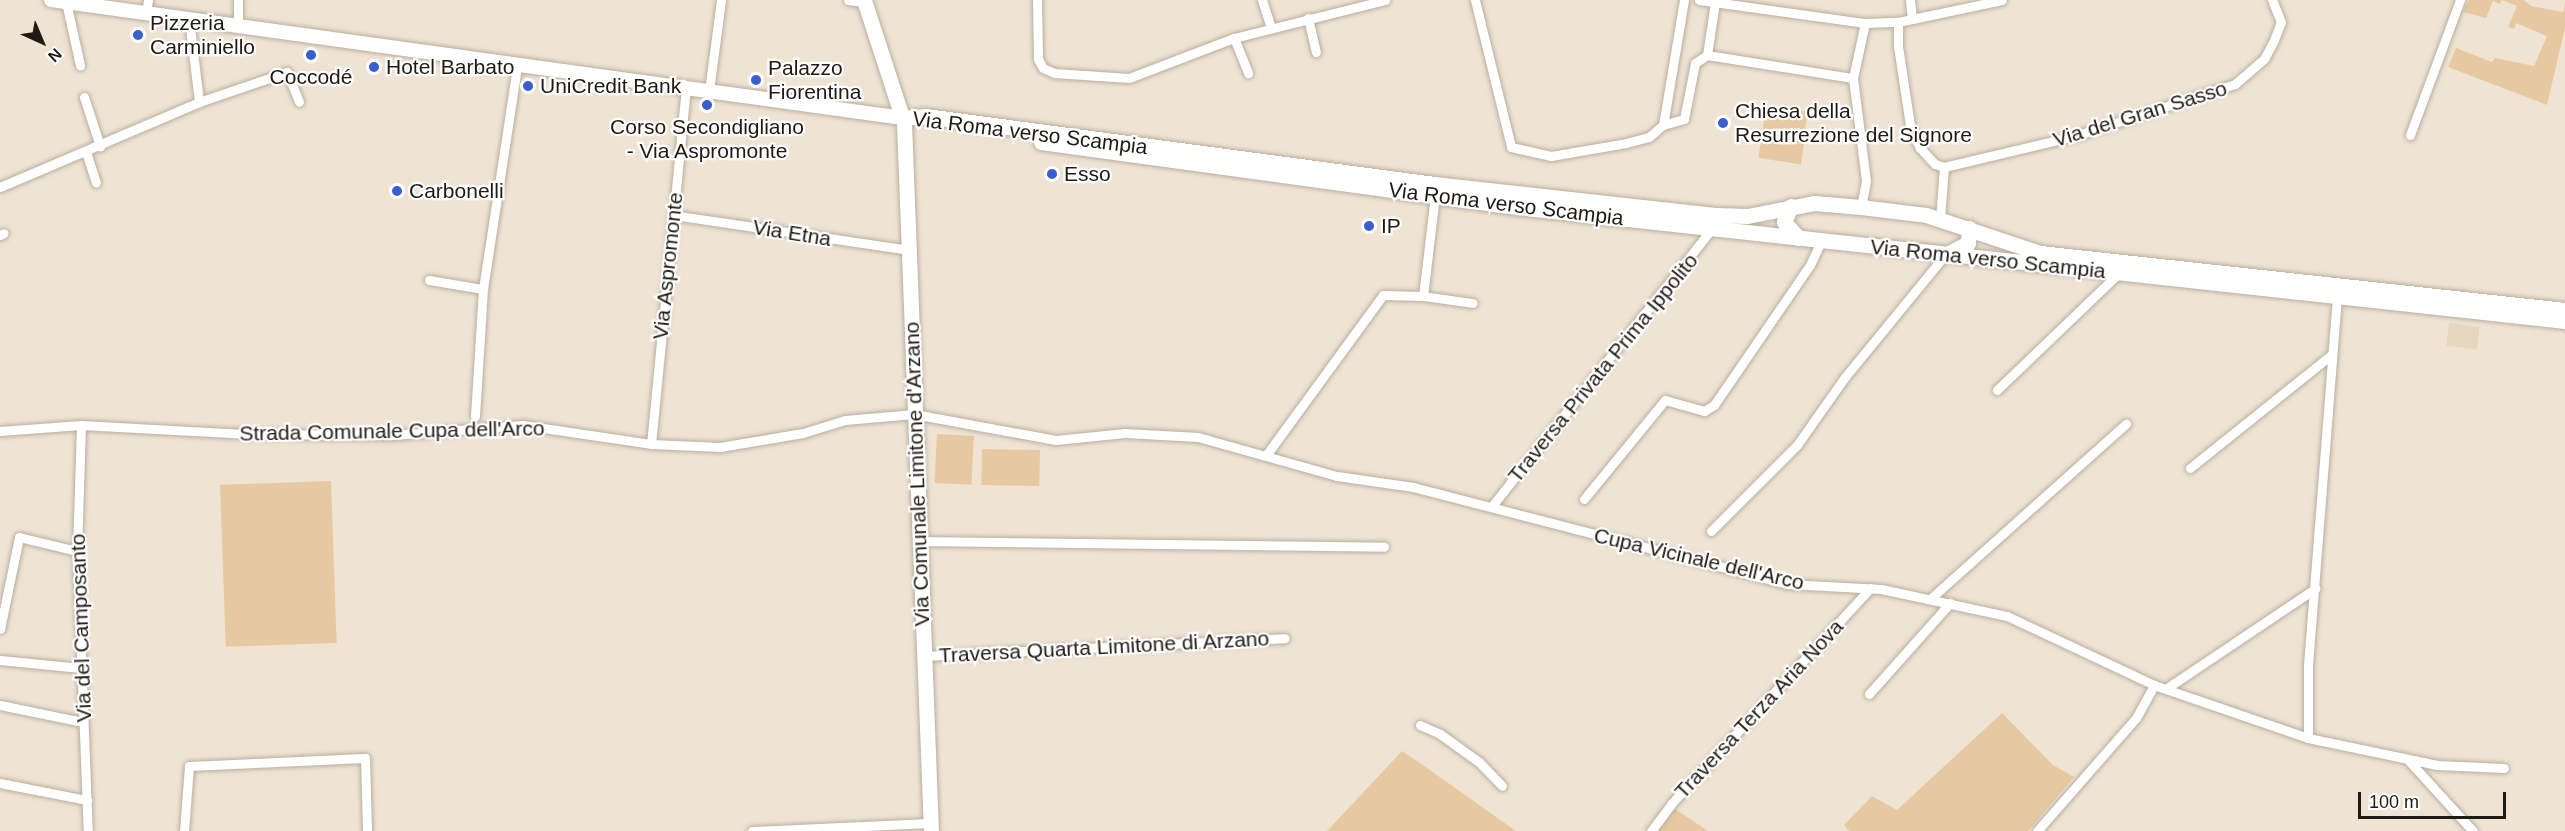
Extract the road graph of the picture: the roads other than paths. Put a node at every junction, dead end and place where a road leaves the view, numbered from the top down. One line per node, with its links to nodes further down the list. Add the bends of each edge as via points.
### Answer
1 (51, 0): 16 (main road)
2 (238, 0): 25 (street)
3 (721, 0): 35 (street)
4 (848, 0): 15 (street)
5 (1037, 0): 27 (street, via 1038,59 1043,68 1054,73 1129,78)
6 (1262, 0): 26 (street)
7 (1385, 0): 17 (street)
8 (1475, 0): 40 (street, via 1511,147 1551,156 1649,137)
9 (1684, 0): 40 (street)
10 (1699, 0): 18 (street)
11 (1910, 0): 22 (street)
12 (2002, 0): 22 (street)
13 (2272, 0): 44 (street, Via del Gran Sasso, via 2281,22 2274,39 2264,59 2235,84 2078,135)
14 (2460, 0): 41 (street)
15 (864, 1): 39 (main road, Via Comunale Limitone d'Arzano)
16 (66, 2): 19 (main road); 30 (street)
17 (1371, 2): 20 (street)
18 (1715, 2): 24 (street); 29 (street)
19 (147, 6): 21 (main road)
20 (1308, 18): 26 (street); 28 (street)
21 (189, 19): 25 (main road); 37 (street)
22 (1912, 19): 23 (street)
23 (1898, 22): 24 (street); 44 (street, via 1910,125 1920,148 1935,164)
24 (1865, 23): 33 (street)
25 (238, 26): 31 (main road)
26 (1271, 28): 27 (street)
27 (1234, 38): 32 (street)
28 (1316, 52)
29 (1707, 55): 33 (street); 40 (street, via 1695,63 1684,119)
30 (80, 65)
31 (517, 66): 34 (main road); 60 (street)
32 (1248, 73)
33 (1852, 78): 49 (street, via 1866,182)
34 (686, 88): 35 (main road); 50 (street, Via Aspromonte)
35 (709, 91): 39 (main road)
36 (84, 97): 42 (street)
37 (199, 102): 38 (street, via 286,72); 42 (street)
38 (299, 102)
39 (903, 118): 47 (main road, Via Roma verso Scampia, via 920,125 1245,171); 47 (main road, Via Roma verso Scampia, via 926,116 1158,147); 56 (main road, Via Comunale Limitone d'Arzano)
40 (1663, 125)
41 (2410, 135)
42 (100, 146): 43 (street)
43 (86, 152): 45 (street); 46 (street)
44 (1944, 167): 51 (street)
45 (96, 182)
46 (0, 187)
47 (1434, 192): 48 (main road, Via Roma verso Scampia, via 1717,215 1747,216); 52 (main road, Via Roma verso Scampia); 61 (street)
48 (1791, 206): 49 (main road, Via Roma verso Scampia, via 1814,203); 54 (main road, via 1784,222)
49 (1861, 207): 51 (main road, Via Roma verso Scampia)
50 (673, 215): 56 (street, Via Etna); 73 (street, Via Aspromonte)
51 (1940, 219): 53 (main road, Via Roma verso Scampia)
52 (1712, 228): 54 (main road, Via Roma verso Scampia); 77 (street, Traversa Privata Prima Ippolito)
53 (1969, 228): 57 (main road, via 1968,243); 64 (main road, Via Roma verso Scampia, via 2040,253)
54 (1798, 238): 55 (main road, Via Roma verso Scampia)
55 (1821, 241): 57 (main road, Via Roma verso Scampia); 76 (street, via 1810,265 1714,405 1704,411 1665,400)
56 (910, 250): 68 (main road, Via Comunale Limitone d'Arzano)
57 (1945, 255): 58 (main road, Via Roma verso Scampia); 78 (street, via 1845,377 1797,445)
58 (2118, 274): 62 (main road, Via Roma verso Scampia); 67 (street)
59 (429, 280): 60 (street)
60 (483, 289): 69 (street)
61 (1423, 296): 63 (street); 74 (street, via 1383,295)
62 (2337, 297): 65 (main road, Via Roma verso Scampia); 66 (street)
63 (1473, 303)
64 (2565, 310)
65 (2565, 321)
66 (2331, 355): 75 (street); 83 (street)
67 (1997, 390)
68 (914, 414): 73 (street, Strada Comunale Cupa dell'Arco, via 845,420 794,435 720,447); 74 (street, Cupa Vicinale dell'Arco, via 1056,440 1125,433 1198,437); 79 (main road, Via Comunale Limitone d'Arzano)
69 (475, 416)
70 (2126, 424): 84 (street)
71 (81, 425): 72 (street, Strada Comunale Cupa dell'Arco); 73 (street, Strada Comunale Cupa dell'Arco, via 245,434 393,435 523,425); 81 (street, Via del Camposanto)
72 (0, 431)
73 (651, 444)
74 (1267, 454): 77 (street, Cupa Vicinale dell'Arco, via 1338,476 1413,486)
75 (2190, 468)
76 (1584, 499)
77 (1492, 506): 82 (street, Cupa Vicinale dell'Arco, via 1788,584)
78 (1711, 531)
79 (919, 541): 80 (street); 89 (main road, Via Comunale Limitone d'Arzano)
80 (1384, 547)
81 (77, 551): 86 (street, via 19,537); 91 (street, Via del Camposanto)
82 (1870, 588): 84 (street, Cupa Vicinale dell'Arco); 109 (street, Traversa Terza Aria Nova, via 1671,804)
83 (2316, 588): 93 (street); 98 (street, via 2308,665)
84 (1930, 599): 85 (street, Cupa Vicinale dell'Arco)
85 (1950, 603): 92 (street, Cupa Vicinale dell'Arco, via 2015,619); 94 (street)
86 (2, 611): 87 (street)
87 (0, 629)
88 (1284, 638): 89 (street, Traversa Quarta Limitone di Arzano)
89 (923, 656): 104 (main road, Via Comunale Limitone d'Arzano)
90 (0, 660): 91 (street)
91 (81, 668): 96 (street, Via del Camposanto)
92 (2154, 685): 93 (street, Cupa Vicinale dell'Arco); 110 (street, via 2136,718)
93 (2166, 688): 98 (street, Cupa Vicinale dell'Arco)
94 (1869, 694)
95 (0, 705): 96 (street)
96 (84, 722): 103 (street, Via del Camposanto)
97 (1420, 725): 102 (street, via 1440,734 1479,762)
98 (2308, 738): 99 (street, Cupa Vicinale dell'Arco)
99 (2409, 761): 100 (street, Cupa Vicinale dell'Arco); 111 (street)
100 (2504, 768)
101 (0, 783): 103 (street)
102 (1502, 786)
103 (87, 800): 105 (street, Via del Camposanto)
104 (931, 827): 108 (street)
105 (88, 831)
106 (184, 831): 107 (street, via 189,766 365,758)
107 (367, 831)
108 (752, 831)
109 (1652, 831)
110 (2037, 831)
111 (2473, 831)

